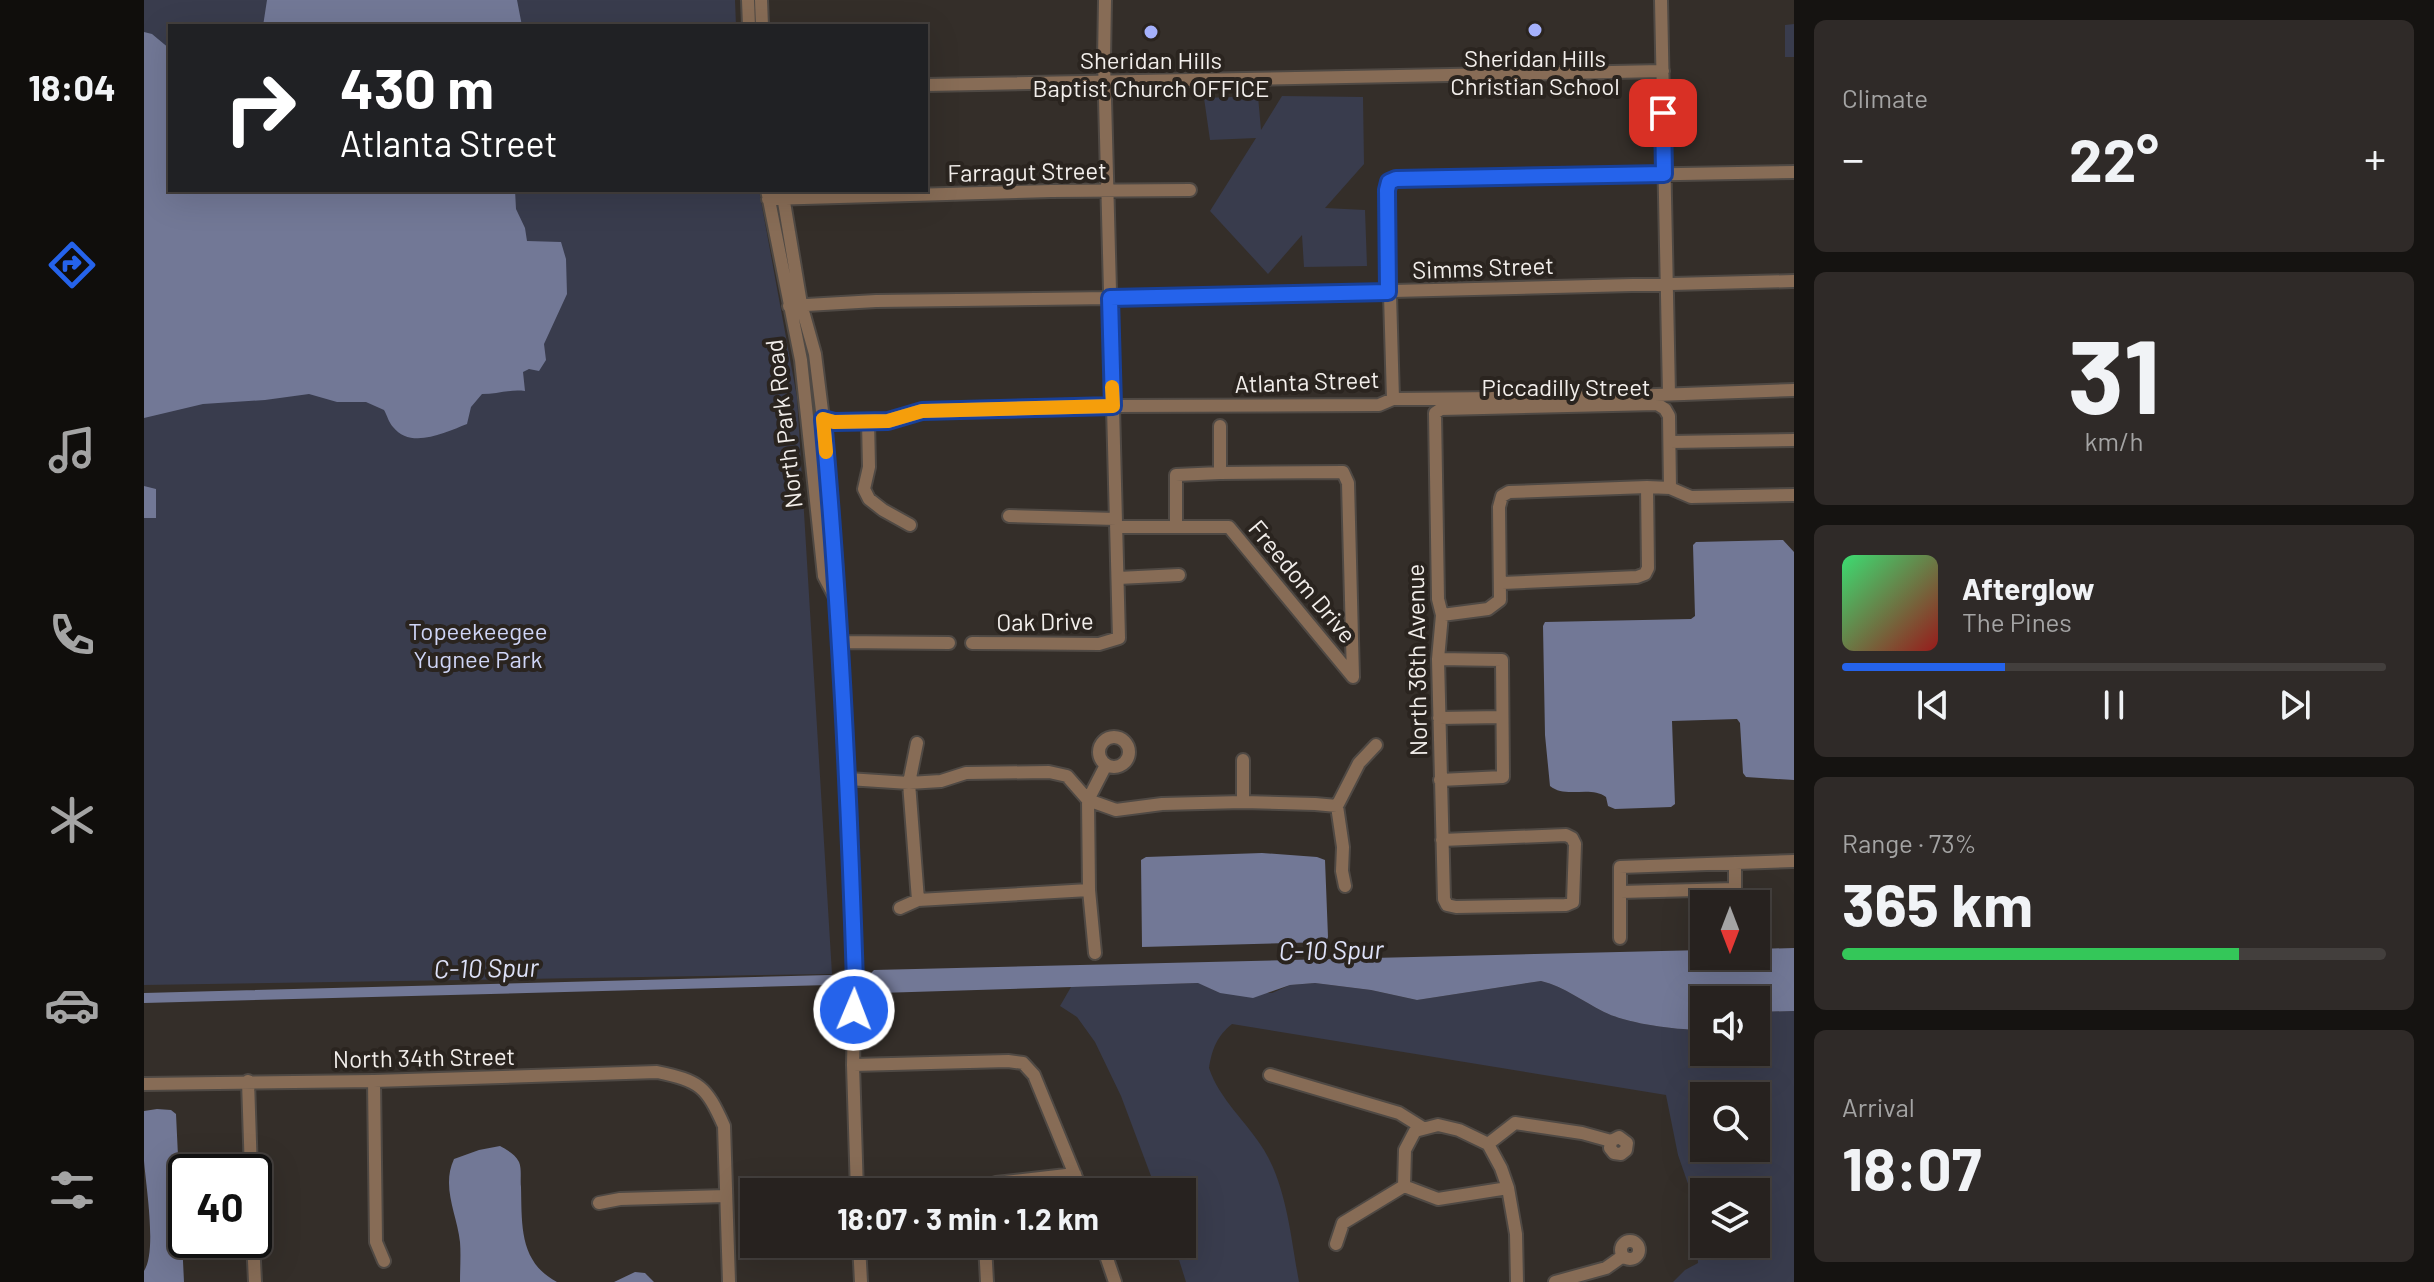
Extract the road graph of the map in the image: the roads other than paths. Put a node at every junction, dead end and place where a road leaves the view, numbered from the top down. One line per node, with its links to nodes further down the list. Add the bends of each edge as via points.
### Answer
1 (748, 0): 5 (street)
2 (761, 0): 6 (street)
3 (1105, 0): 8 (street)
4 (1661, 0): 7 (street)
5 (749, 24)
6 (762, 24)
7 (1663, 71): 8 (street); 11 (street)
8 (1105, 81): 9 (street); 13 (street)
9 (928, 85)
10 (1794, 172): 11 (street)
11 (1664, 174): 18 (street); 19 (street, via 1396,179 1387,190)
12 (1190, 190): 13 (street, Farragut Street)
13 (1108, 192): 14 (street, Farragut Street); 20 (street)
14 (833, 193): 16 (street, Farragut Street)
15 (767, 194): 16 (street, Farragut Street); 21 (street, North Park Road)
16 (783, 194): 21 (street, North Park Road)
17 (1794, 281): 18 (street, Simms Street)
18 (1667, 284): 19 (street, Simms Street); 23 (street)
19 (1388, 292): 20 (street, Simms Street); 24 (street)
20 (1110, 298): 21 (street, Simms Street); 25 (street)
21 (795, 305): 27 (street, North Park Road, via 815,354); 43 (street, North Park Road, via 824,576)
22 (1794, 390): 23 (street, Atlanta Street)
23 (1669, 394): 24 (street, Atlanta Street)
24 (1393, 399): 25 (street, Atlanta Street, via 1379,405)
25 (1113, 406): 28 (street, Atlanta Street, via 922,411); 37 (street)
26 (1435, 413): 31 (street, Piccadilly Street, via 1657,404 1669,416); 44 (street, North 36th Avenue)
27 (823, 419): 28 (street, Atlanta Street); 43 (street, North Park Road)
28 (868, 421): 38 (street, via 864,489 883,510)
29 (1220, 426): 32 (street)
30 (1794, 440): 31 (street)
31 (1670, 442): 34 (street, Piccadilly Street)
32 (1220, 473): 39 (street, via 1176,475); 39 (street, Freedom Drive, via 1343,472 1348,483 1353,677 1229,527)
33 (1647, 487): 34 (street); 42 (street, via 1645,574); 42 (street, via 1502,496)
34 (1670, 488): 35 (street, via 1691,497)
35 (1794, 495)
36 (1009, 516): 37 (street, Freedom Drive)
37 (1116, 523): 39 (street, Freedom Drive); 41 (street)
38 (910, 525)
39 (1176, 527)
40 (1179, 575): 41 (street)
41 (1118, 578): 47 (street, Oak Drive, via 1119,638 1099,644)
42 (1502, 583): 44 (street, via 1500,600 1488,609)
43 (838, 603): 45 (street, North Park Road)
44 (1442, 615): 48 (street, North 36th Avenue)
45 (839, 642): 46 (street); 55 (street, North Park Road)
46 (949, 643)
47 (972, 643)
48 (1438, 659): 49 (street, via 1502,660); 50 (street, North 36th Avenue)
49 (1502, 717): 50 (street); 56 (street, via 1503,777)
50 (1439, 718): 56 (street, North 36th Avenue)
51 (917, 743): 57 (street)
52 (1376, 745): 60 (street, via 1359,763)
53 (1243, 760): 59 (street)
54 (1106, 765): 58 (street)
55 (848, 779): 57 (street); 71 (street, North Park Road)
56 (1440, 780): 61 (street, North 36th Avenue)
57 (909, 783): 58 (street, via 966,773 1049,772 1067,776); 67 (street)
58 (1088, 800): 59 (street, via 1116,810); 65 (street)
59 (1243, 802): 60 (street)
60 (1337, 806): 64 (street)
61 (1442, 840): 61 (street, North 36th Avenue, via 1447,905 1573,902 1575,844 1566,835)
62 (1794, 861): 63 (street)
63 (1735, 863): 66 (street, via 1620,867); 66 (street, via 1735,889)
64 (1345, 886)
65 (1089, 890): 67 (street); 70 (street)
66 (1620, 892): 69 (street)
67 (918, 900): 68 (street)
68 (900, 908)
69 (1620, 938)
70 (1095, 953)
71 (853, 1065): 80 (street, via 1023,1063 1034,1075); 81 (street, North Park Road)
72 (1270, 1075): 76 (street, via 1399,1113)
73 (248, 1081): 74 (street, North 34th Street); 75 (street, North 34th Street); 79 (street)
74 (374, 1081): 86 (street, North 34th Street, via 657,1072 677,1076 702,1087 724,1126); 94 (street, via 376,1242)
75 (144, 1084)
76 (1423, 1128): 78 (street, via 1459,1130); 84 (street, via 1415,1131 1405,1150)
77 (1611, 1141): 78 (street, via 1515,1123)
78 (1488, 1144): 85 (street)
79 (250, 1154)
80 (1075, 1174): 82 (street); 83 (street)
81 (857, 1178)
82 (1040, 1178)
83 (1077, 1178)
84 (1404, 1186): 85 (street, via 1438,1199); 88 (street, via 1343,1223)
85 (1508, 1188): 100 (street)
86 (726, 1196): 87 (street); 96 (street)
87 (599, 1203)
88 (1336, 1244)
89 (1623, 1256): 101 (street, via 1606,1268)
90 (254, 1258): 95 (street)
91 (860, 1258): 97 (street)
92 (986, 1258): 98 (street)
93 (1107, 1258): 99 (street)
94 (384, 1261)
95 (255, 1282)
96 (729, 1282)
97 (861, 1282)
98 (987, 1282)
99 (1115, 1282)
100 (1517, 1282)
101 (1555, 1282)

